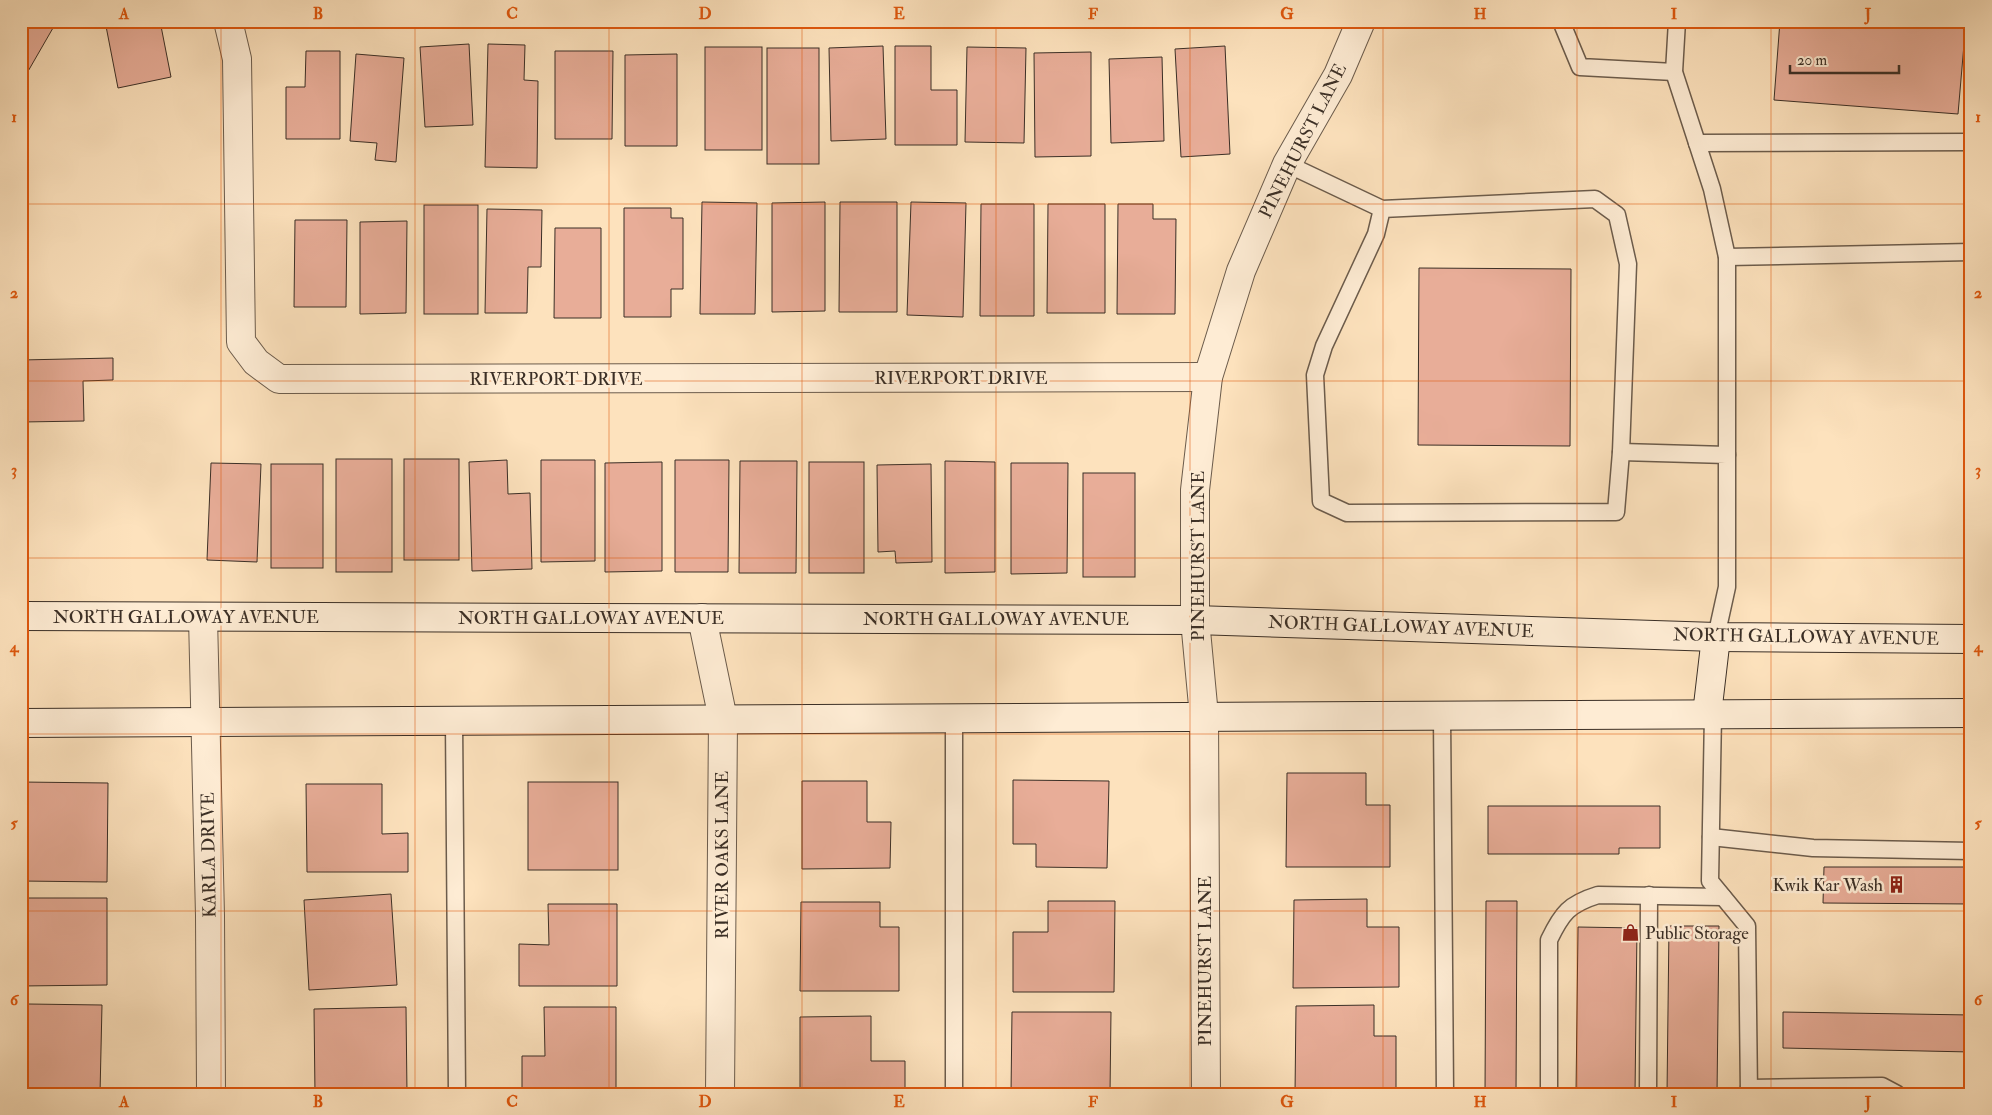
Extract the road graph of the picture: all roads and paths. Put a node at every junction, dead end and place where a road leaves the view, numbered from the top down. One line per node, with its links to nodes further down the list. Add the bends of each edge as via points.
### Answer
1 (228, 21): 12 (main road, RIVERPORT DRIVE, via 237,59 241,342 256,362 278,380)
2 (1361, 21): 8 (main road, PINEHURST LANE, via 1338,74)
3 (1564, 21): 5 (lane, via 1580,67)
4 (1677, 21): 5 (lane)
5 (1674, 72): 6 (lane)
6 (1697, 142): 7 (lane); 11 (lane, via 1712,189)
7 (1971, 142)
8 (1288, 164): 9 (lane); 12 (main road, PINEHURST LANE, via 1240,270)
9 (1382, 209): 13 (lane, via 1595,199 1617,215 1628,264); 13 (lane, via 1376,234 1324,346 1315,375 1321,501 1347,513 1616,512)
10 (1971, 252): 11 (lane)
11 (1727, 257): 14 (lane)
12 (1208, 377): 18 (main road, PINEHURST LANE, via 1195,490)
13 (1621, 452): 14 (lane)
14 (1727, 455): 19 (lane, via 1727,587)
15 (21, 616): 16 (main road, NORTH GALLOWAY AVENUE)
16 (203, 617): 17 (main road, NORTH GALLOWAY AVENUE); 29 (main road, KARLA DRIVE)
17 (702, 618): 18 (main road, NORTH GALLOWAY AVENUE); 26 (main road, RIVER OAKS LANE)
18 (1195, 620): 19 (main road, NORTH GALLOWAY AVENUE); 24 (main road, PINEHURST LANE)
19 (1716, 637): 20 (main road, NORTH GALLOWAY AVENUE); 22 (main road)
20 (1971, 639)
21 (1971, 713): 22 (main road)
22 (1710, 714): 23 (main road); 30 (lane)
23 (1442, 715): 24 (main road); 41 (lane)
24 (1204, 716): 25 (main road); 40 (main road, PINEHURST LANE)
25 (954, 718): 26 (main road); 39 (lane)
26 (723, 719): 27 (main road); 38 (main road, RIVER OAKS LANE)
27 (454, 721): 29 (main road); 37 (lane)
28 (21, 723): 29 (main road)
29 (206, 723): 36 (main road, KARLA DRIVE)
30 (1711, 837): 31 (lane, via 1813,848); 33 (lane, via 1710,881)
31 (1971, 851)
32 (1648, 895): 33 (lane); 42 (lane, via 1598,895 1579,901 1560,918 1549,940); 43 (lane)
33 (1723, 897): 35 (lane, via 1747,926)
34 (1834, 1090): 35 (lane); 44 (lane, via 1882,1086)
35 (1749, 1091)
36 (211, 1094)
37 (457, 1094)
38 (720, 1094)
39 (954, 1094)
40 (1206, 1094)
41 (1445, 1094)
42 (1549, 1094)
43 (1648, 1094)
44 (1897, 1094)

